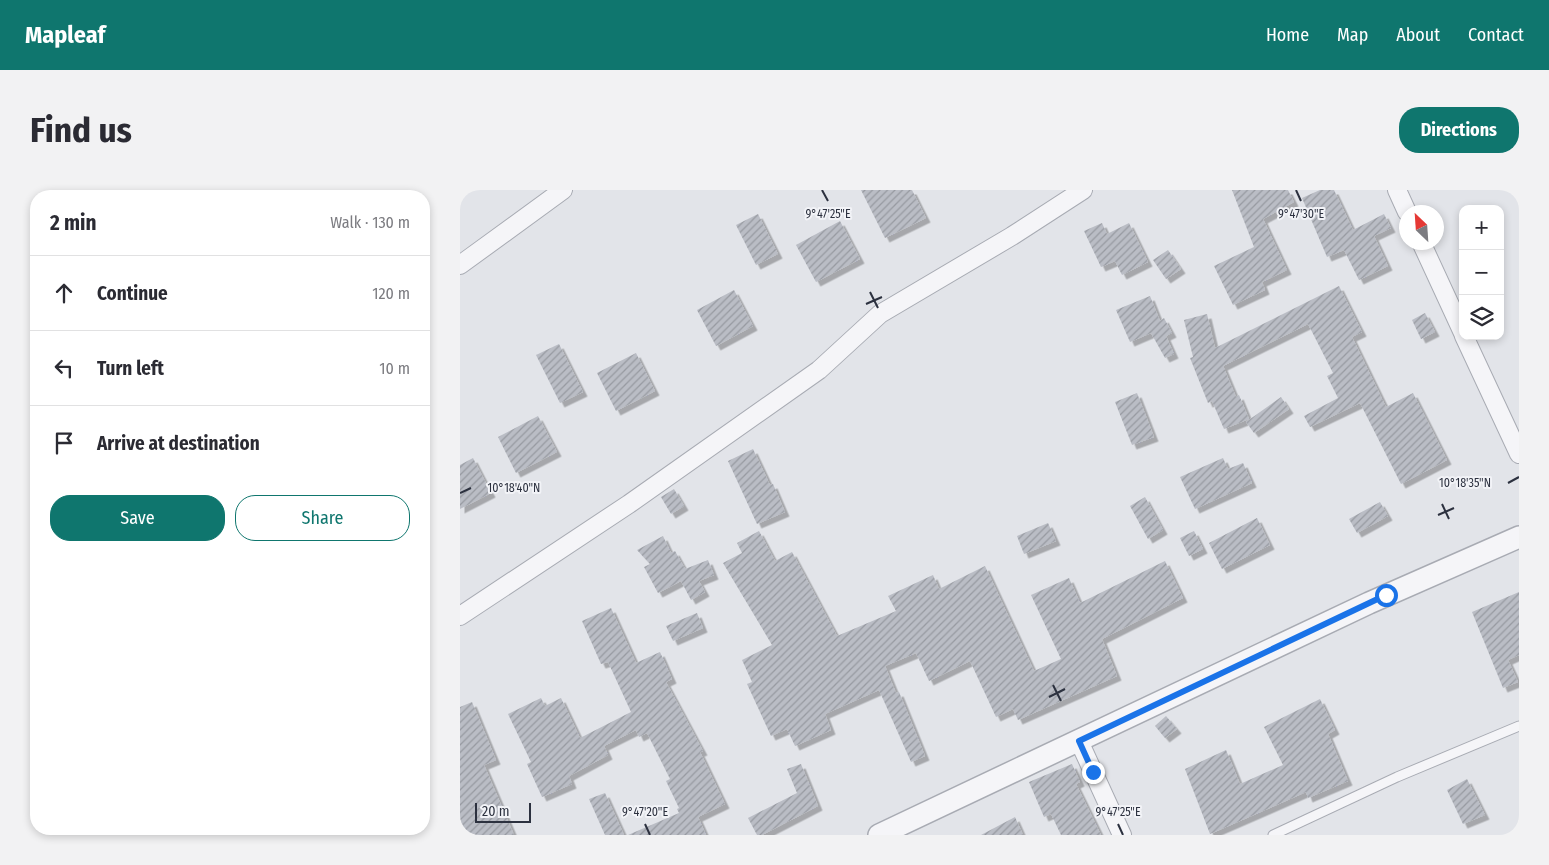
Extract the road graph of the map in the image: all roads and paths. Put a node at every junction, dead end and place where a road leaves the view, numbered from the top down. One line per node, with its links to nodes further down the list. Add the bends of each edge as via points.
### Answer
1 (563, 190): 6 (street)
2 (1083, 190): 11 (street, via 880,314 819,370 629,504)
3 (1397, 190): 4 (street)
4 (1404, 205)
5 (1425, 250): 7 (street)
6 (460, 265)
7 (1459, 323)
8 (1466, 340): 9 (street)
9 (1519, 454)
10 (1519, 536): 13 (street, via 1369,603)
11 (460, 616)
12 (1519, 726): 16 (lane)
13 (1079, 741): 14 (street); 15 (street)
14 (879, 835)
15 (1122, 835)
16 (1273, 835)

